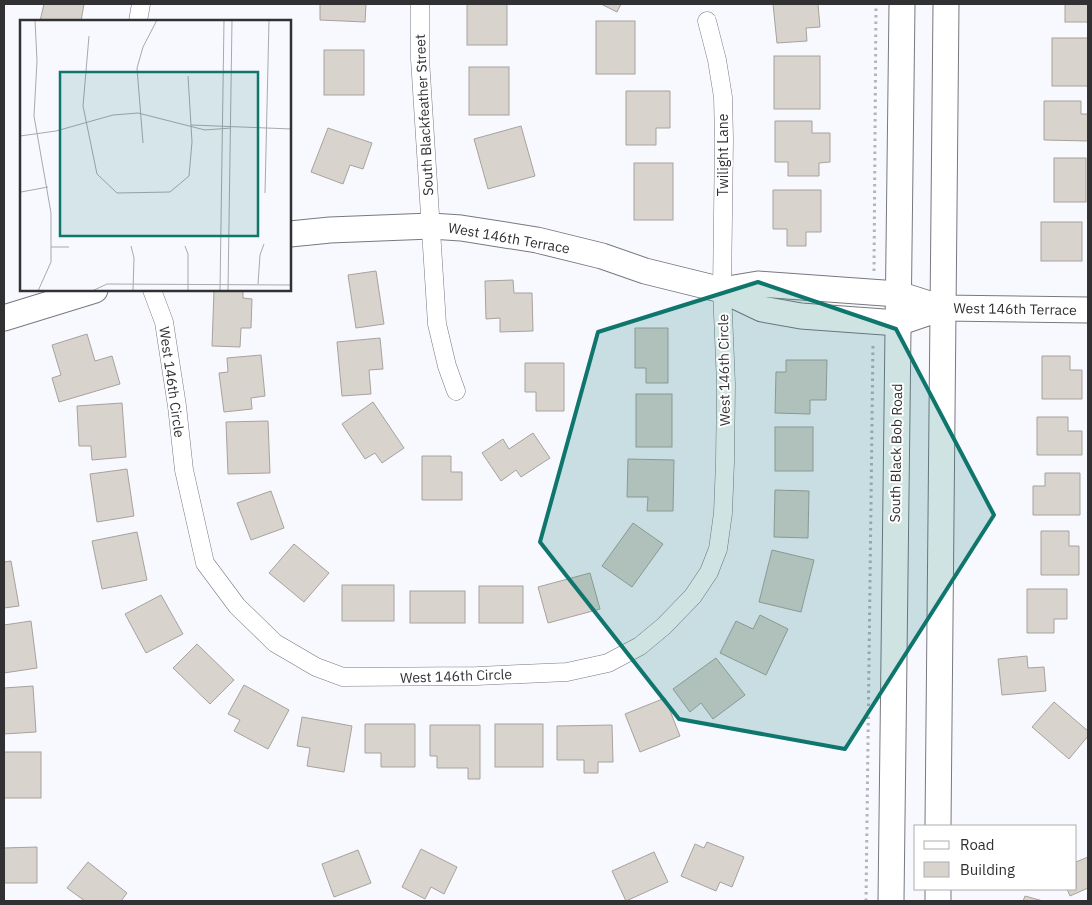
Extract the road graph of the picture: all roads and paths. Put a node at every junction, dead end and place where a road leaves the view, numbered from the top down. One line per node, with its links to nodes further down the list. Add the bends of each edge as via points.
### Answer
1 (141, 4): 6 (street)
2 (420, 4): 8 (street, South Blackfeather Street, via 420,59)
3 (876, 4): 13 (path)
4 (902, 4): 14 (main road, South Black Bob Road)
5 (946, 4): 15 (main road)
6 (138, 20)
7 (707, 21): 10 (street, Twilight Lane, via 723,97)
8 (431, 226): 9 (main road, West 146th Terrace); 10 (main road, West 146th Terrace, via 537,240); 20 (street, South Blackfeather Street, via 438,324)
9 (291, 234)
10 (722, 290): 12 (street, West 146th Circle, via 726,384 723,513 718,549 709,572 693,596 640,646 608,663 567,672 383,678 343,677 316,667 275,643 237,606 205,562 184,470 164,322); 13 (main road, West 146th Terrace, via 758,284); 18 (main road, West 146th Terrace, via 762,309)
11 (92, 291): 17 (main road)
12 (152, 291)
13 (874, 292): 14 (main road, West 146th Terrace)
14 (898, 294): 15 (main road, West 146th Terrace); 19 (main road, South Black Bob Road)
15 (942, 308): 16 (main road, West 146th Terrace); 19 (main road, West 146th Terrace); 21 (main road)
16 (1088, 310)
17 (4, 318)
18 (873, 322): 19 (main road, West 146th Terrace); 22 (path)
19 (898, 323): 23 (main road, South Black Bob Road)
20 (456, 391)
21 (938, 825)
22 (866, 901)
23 (891, 901)

